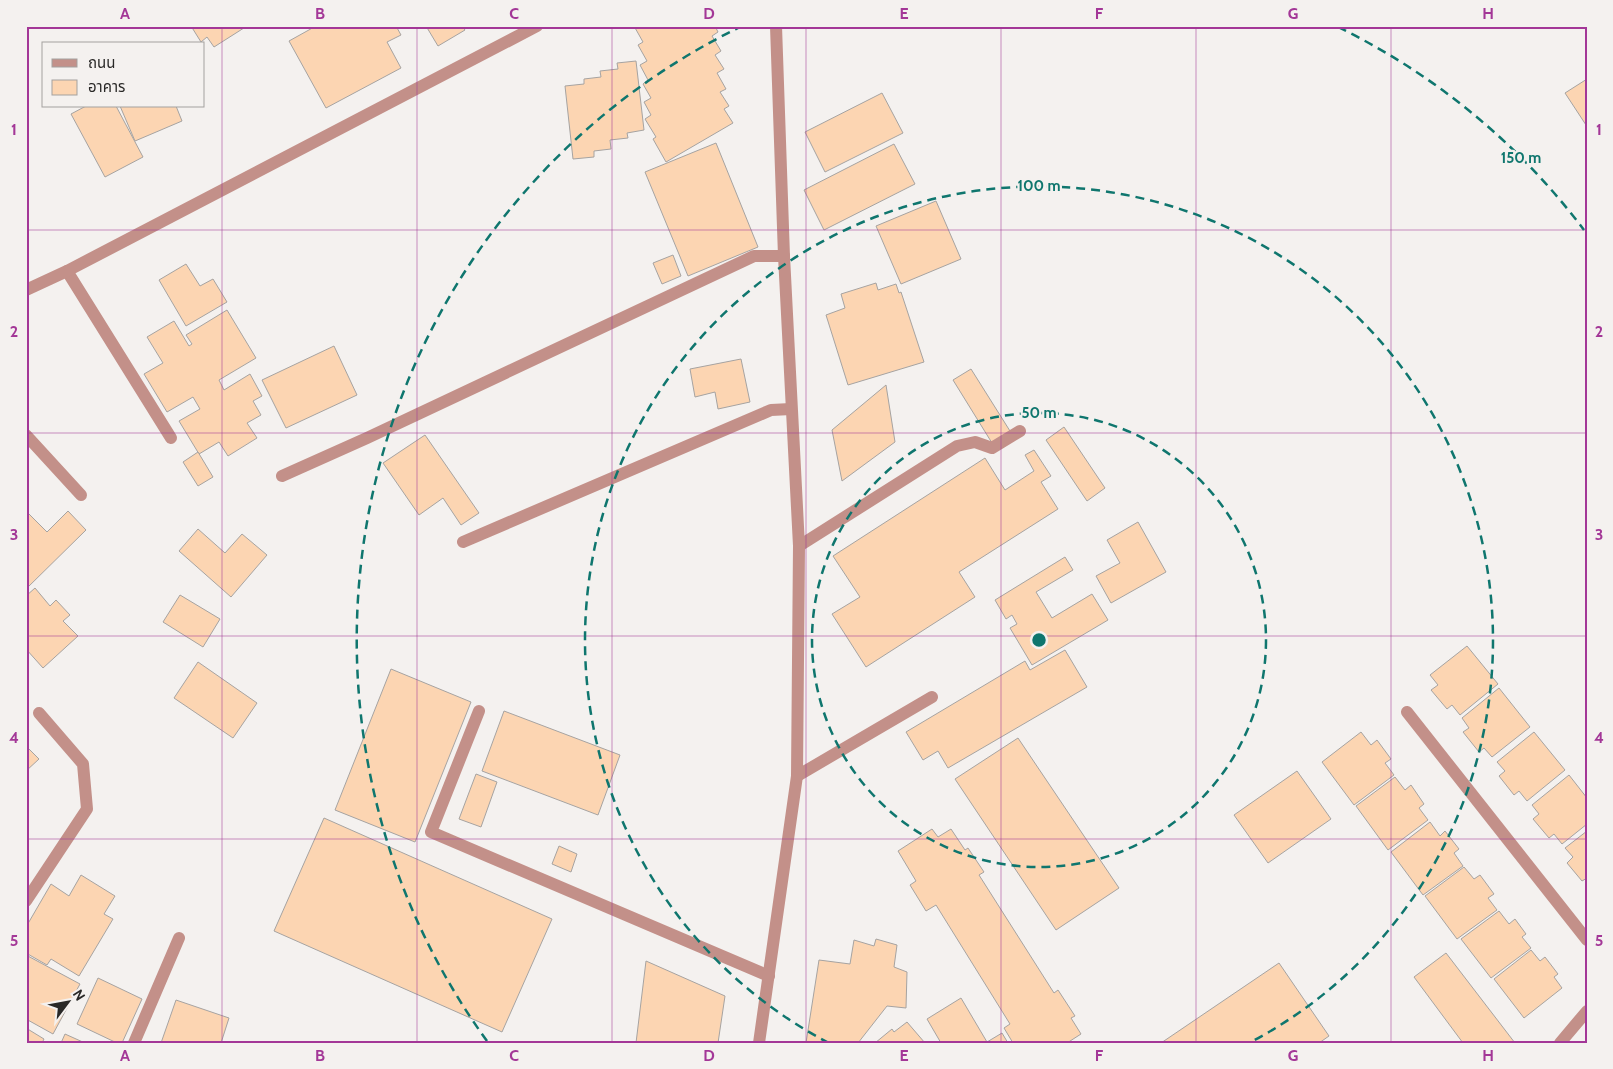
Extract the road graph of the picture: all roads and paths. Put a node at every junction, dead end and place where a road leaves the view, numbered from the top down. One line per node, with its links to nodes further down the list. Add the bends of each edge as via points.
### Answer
1 (537, 26): 4 (street)
2 (776, 26): 3 (street)
3 (784, 256): 6 (street); 10 (street, via 754,256)
4 (67, 271): 5 (street); 9 (street)
5 (26, 290)
6 (791, 409): 12 (street, via 771,410); 13 (street)
7 (1020, 430): 13 (street, via 992,448 975,442 957,446)
8 (26, 435): 11 (street)
9 (172, 438)
10 (282, 476)
11 (81, 495)
12 (463, 542)
13 (799, 546): 18 (street)
14 (932, 698): 18 (street)
15 (479, 711): 22 (street, via 431,832)
16 (1407, 712): 21 (street)
17 (39, 713): 19 (street, via 83,764 87,809)
18 (797, 776): 22 (street)
19 (26, 901)
20 (179, 938): 24 (street)
21 (1587, 940)
22 (769, 976): 25 (street)
23 (1587, 1011): 26 (street)
24 (134, 1043)
25 (759, 1043)
26 (1560, 1043)

